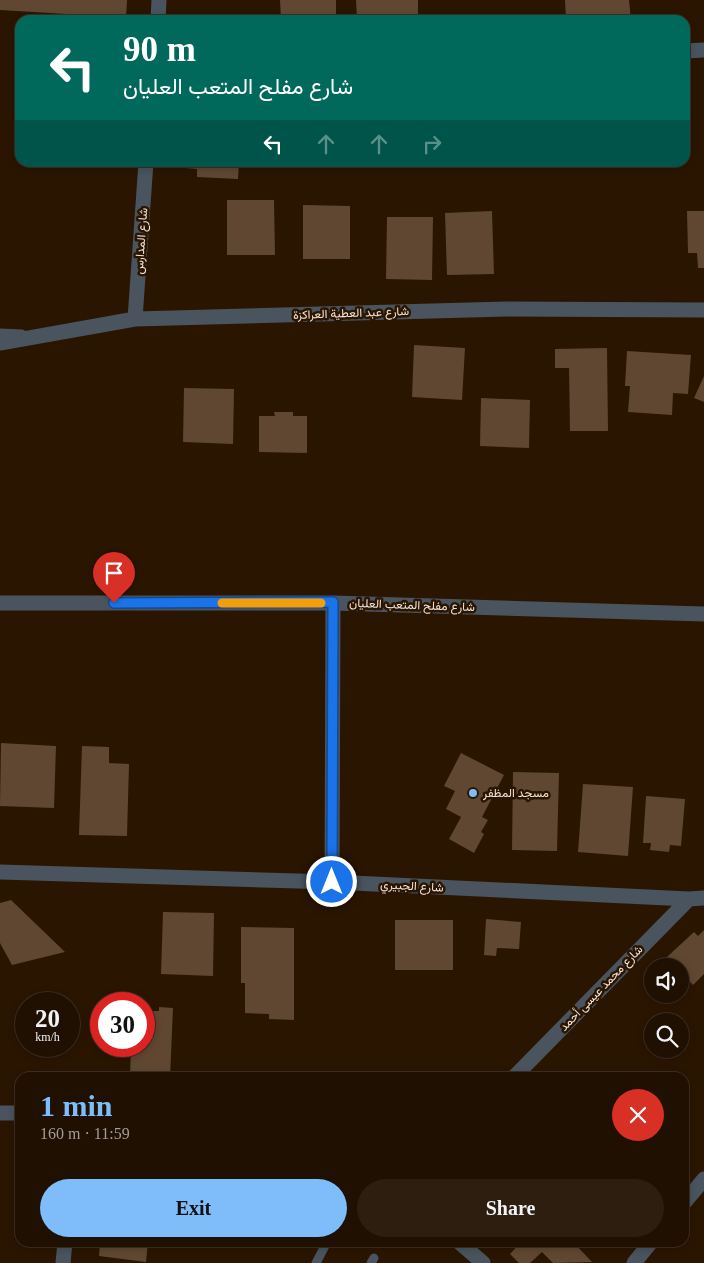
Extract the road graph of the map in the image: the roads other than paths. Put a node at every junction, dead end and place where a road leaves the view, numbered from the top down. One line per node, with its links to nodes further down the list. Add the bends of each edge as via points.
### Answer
1 (159, 0): 2 (street)
2 (158, 15)
3 (704, 50): 4 (street)
4 (690, 51)
5 (146, 167): 7 (street, شارع المدارس)
6 (704, 310): 7 (street, شارع عبد العطية العراكزة, via 507,309)
7 (135, 319): 9 (street, شارع عبد العطية العراكزة)
8 (0, 334): 9 (lane)
9 (50, 334): 10 (street, شارع عبد العطية العراكزة)
10 (0, 343)
11 (333, 602): 12 (street, شارع مفلح المتعب العليان); 13 (street, شارع مفلح المتعب العليان); 15 (street)
12 (0, 603)
13 (704, 614)
14 (0, 872): 15 (street, شارع الجبيري)
15 (332, 882): 17 (street, شارع الجبيري)
16 (704, 898): 17 (street, شارع الجبيري)
17 (688, 899): 18 (street, شارع محمد عيسى أحمد)
18 (519, 1072)
19 (0, 1113): 20 (street)
20 (15, 1113)
21 (704, 1179): 22 (street)
22 (689, 1197)
23 (65, 1247): 27 (street)
24 (324, 1247): 28 (lane)
25 (465, 1247): 29 (street)
26 (647, 1247): 30 (street)
27 (63, 1263)
28 (316, 1263)
29 (483, 1263)
30 (634, 1263)

